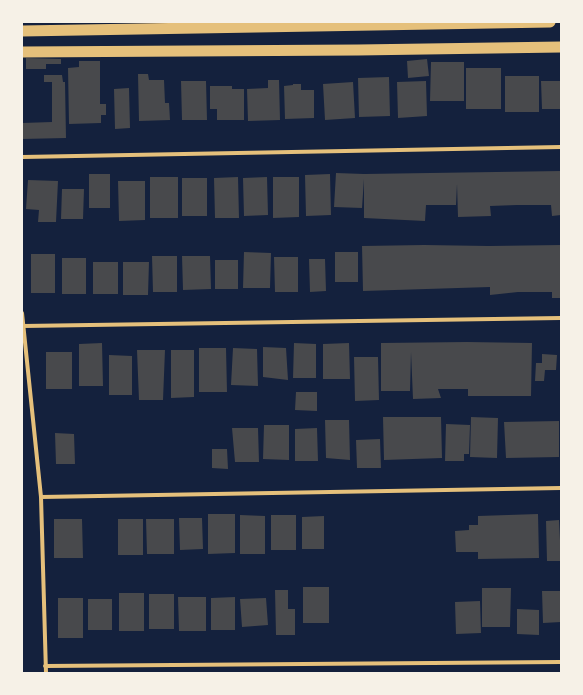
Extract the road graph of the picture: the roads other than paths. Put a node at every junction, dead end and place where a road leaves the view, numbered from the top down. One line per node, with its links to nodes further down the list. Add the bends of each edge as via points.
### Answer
1 (550, 22): 2 (highway)
2 (391, 24): 3 (highway)
3 (22, 31)
4 (561, 47): 5 (highway)
5 (22, 52)
6 (561, 147): 7 (street)
7 (22, 157)
8 (22, 313): 10 (street)
9 (561, 318): 10 (street)
10 (23, 326): 12 (street)
11 (561, 488): 12 (street)
12 (41, 497): 14 (street)
13 (561, 662): 14 (street)
14 (45, 666): 15 (street)
15 (46, 673)

